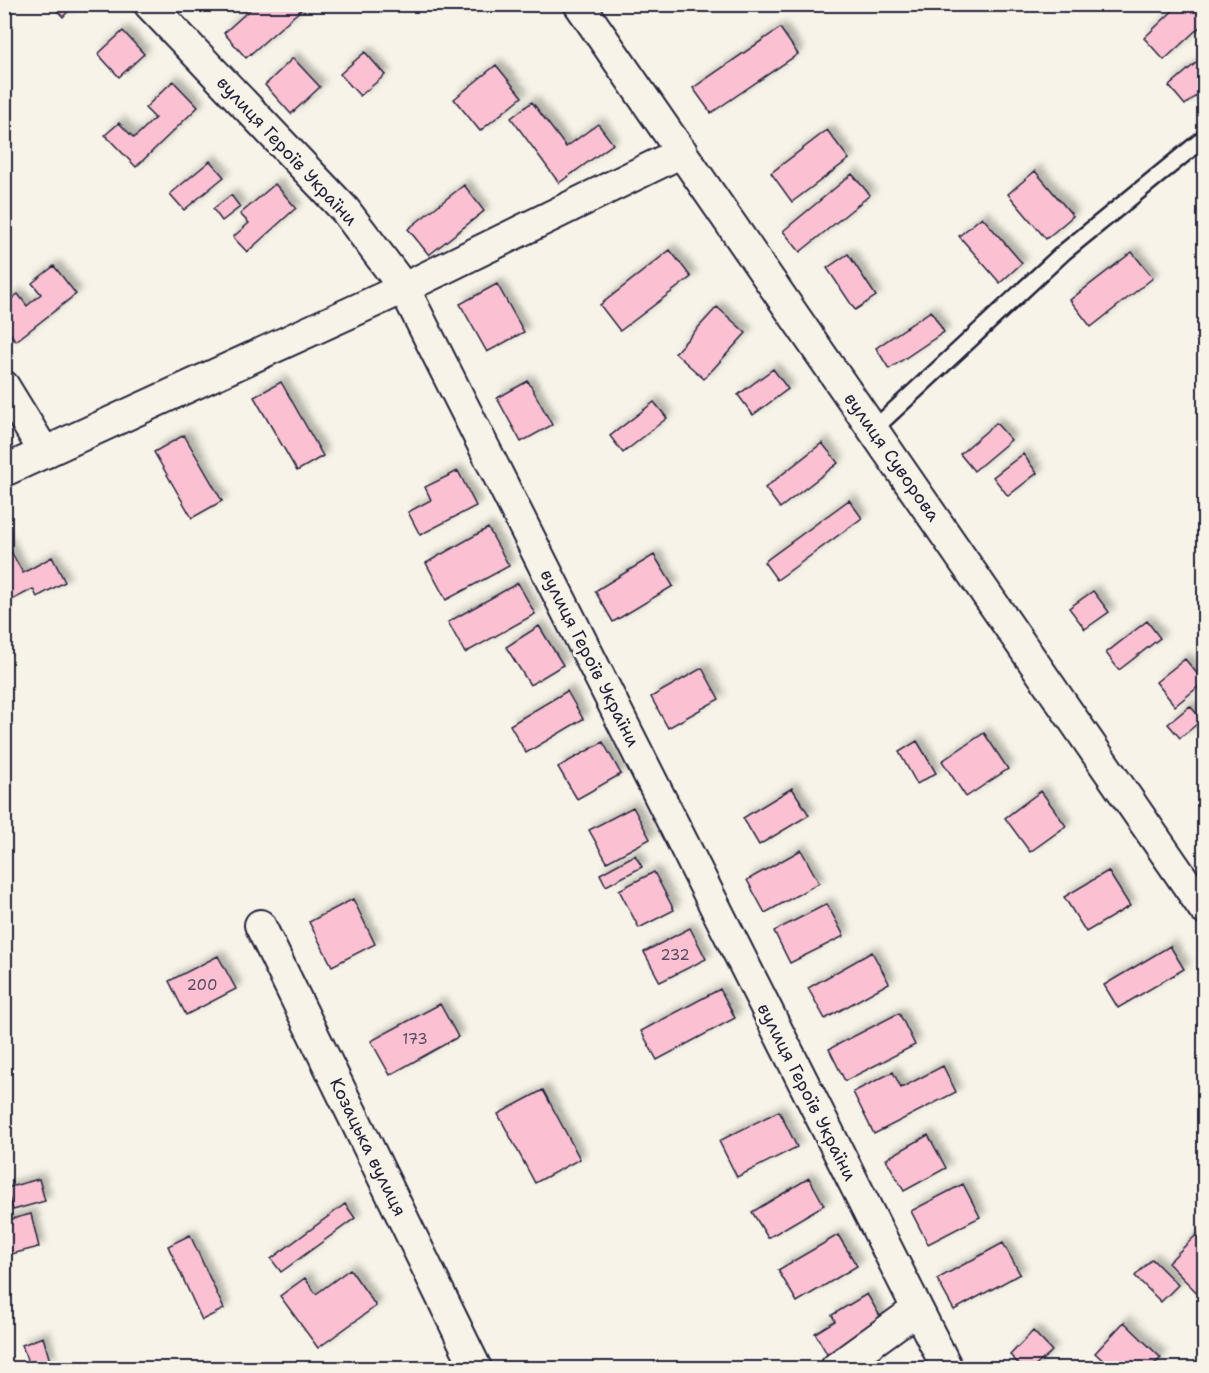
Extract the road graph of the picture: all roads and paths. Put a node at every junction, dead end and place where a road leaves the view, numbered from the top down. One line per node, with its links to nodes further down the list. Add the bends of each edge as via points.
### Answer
1 (149, 4): 5 (street, вулиця Героїв України, via 345,210)
2 (579, 4): 4 (street, вулиця Суворова)
3 (1204, 138): 7 (lane, via 1064,252)
4 (682, 152): 5 (street); 7 (street, вулиця Суворова)
5 (404, 288): 8 (street); 12 (street, вулиця Героїв України)
6 (4, 386): 8 (street)
7 (873, 430): 10 (street, вулиця Суворова)
8 (45, 453): 9 (street)
9 (4, 471)
10 (1204, 909)
11 (260, 925): 13 (street, Козацька вулиця)
12 (916, 1310): 14 (street); 15 (street, вулиця Героїв України)
13 (476, 1368)
14 (836, 1368)
15 (947, 1368)

